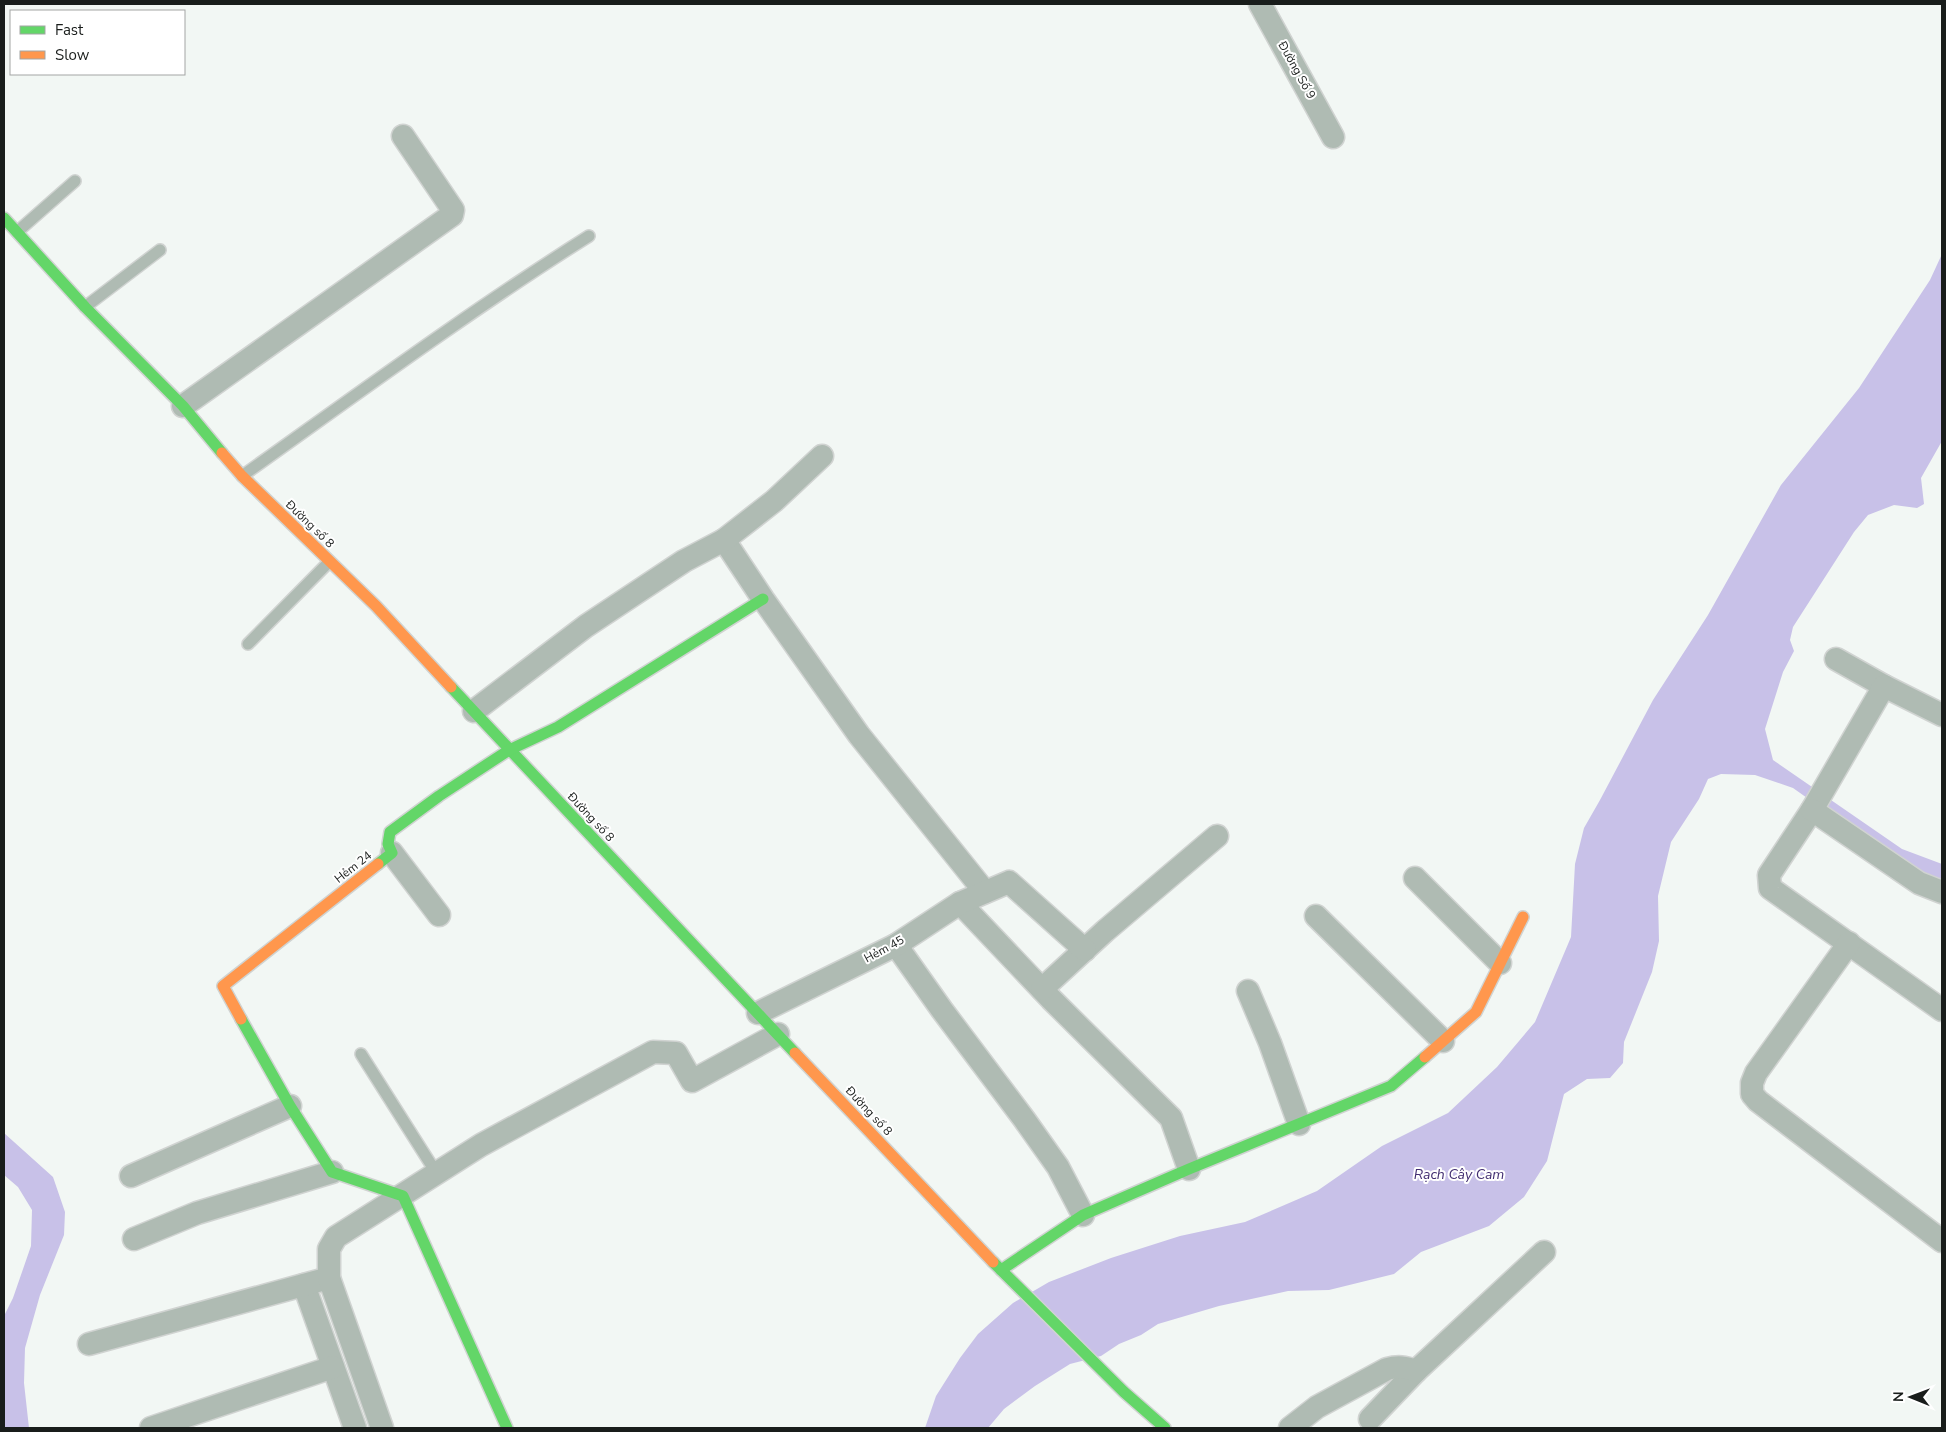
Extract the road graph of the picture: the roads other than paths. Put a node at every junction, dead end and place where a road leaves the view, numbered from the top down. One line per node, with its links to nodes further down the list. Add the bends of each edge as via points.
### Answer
1 (1260, 4): 3 (street, Đường Số 9)
2 (404, 136): 10 (street, via 453,210 452,215)
3 (1333, 137)
4 (75, 181): 6 (lane)
5 (4, 218): 6 (street, Đường số 8)
6 (17, 232): 9 (street, Đường số 8)
7 (589, 236): 12 (lane, via 450,329)
8 (160, 250): 9 (lane)
9 (85, 308): 10 (street, Đường số 8)
10 (183, 406): 12 (street, Đường số 8)
11 (822, 456): 13 (street, via 774,501)
12 (242, 476): 14 (street, Đường số 8)
13 (724, 540): 15 (street); 19 (street, via 684,560 594,621)
14 (329, 562): 16 (lane); 19 (street, Đường số 8, via 376,606)
15 (763, 599): 21 (street, via 558,727); 26 (street, via 859,735)
16 (248, 644)
17 (1836, 659): 18 (street)
18 (1884, 686): 20 (street); 22 (street)
19 (474, 711): 21 (street, Đường số 8)
20 (1942, 715)
21 (509, 750): 24 (street, Hẻm 24, via 390,832 388,844); 39 (street, Đường số 8)
22 (1812, 810): 27 (street, via 1920,883); 32 (street, via 1769,875 1770,888)
23 (1217, 836): 34 (street)
24 (392, 853): 29 (street); 43 (street, Hẻm 24, via 223,986)
25 (1415, 878): 35 (street)
26 (985, 892): 28 (street, Hẻm 45); 34 (street, Hẻm 45, via 1009,882)
27 (1942, 892)
28 (960, 903): 33 (street, Hẻm 45); 36 (street)
29 (440, 915)
30 (1316, 916): 41 (street)
31 (1523, 917): 35 (street)
32 (1848, 944): 38 (street); 52 (street, via 1756,1074 1752,1094)
33 (896, 945): 39 (street, Hẻm 45); 50 (street, via 1058,1168)
34 (1085, 950): 36 (street)
35 (1500, 962): 41 (street, via 1476,1012)
36 (1042, 989): 45 (street, via 1171,1118)
37 (1248, 991): 44 (street)
38 (1942, 1010)
39 (758, 1013): 40 (street, Đường số 8)
40 (778, 1034): 47 (street, via 692,1081 676,1052 652,1052 481,1144); 54 (street, Đường số 8)
41 (1442, 1041): 44 (street, via 1391,1086)
42 (361, 1054): 47 (lane)
43 (290, 1106): 46 (street); 48 (street)
44 (1298, 1124): 45 (street)
45 (1190, 1169): 50 (street)
46 (332, 1172): 49 (street); 51 (street, via 197,1213)
47 (437, 1174): 49 (street)
48 (130, 1176)
49 (403, 1196): 55 (street, via 336,1238 329,1249); 64 (street)
50 (1083, 1215): 54 (street)
51 (134, 1239)
52 (1942, 1241)
53 (1544, 1252): 59 (street)
54 (1001, 1270): 65 (street, Đường số 8, via 1124,1392)
55 (329, 1278): 56 (street); 63 (street)
56 (304, 1285): 57 (street); 58 (street)
57 (90, 1344)
58 (333, 1367): 61 (street); 62 (street)
59 (1416, 1371): 60 (street); 66 (street, via 1396,1366 1387,1369 1317,1406)
60 (1370, 1418)
61 (152, 1428)
62 (355, 1428)
63 (382, 1428)
64 (507, 1428)
65 (1165, 1428)
66 (1290, 1428)

